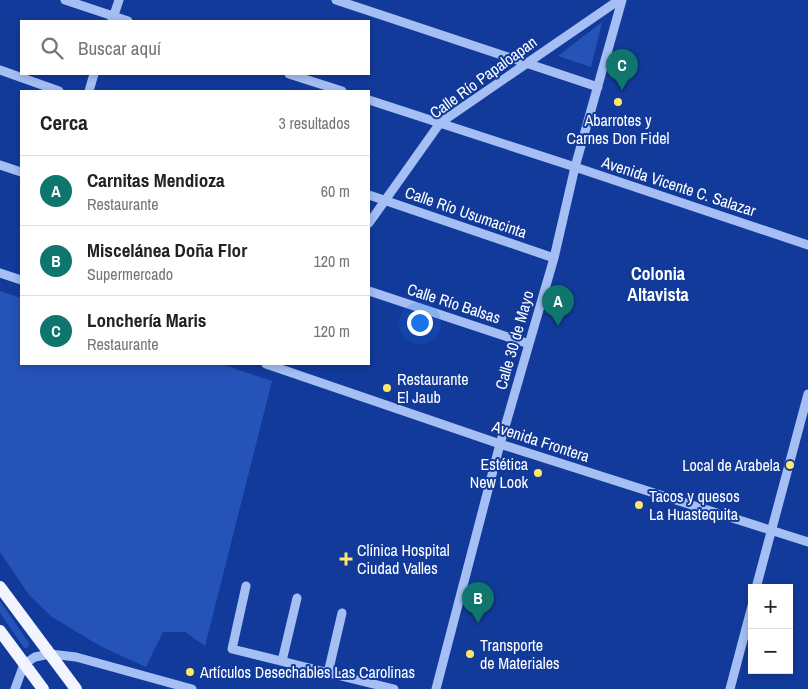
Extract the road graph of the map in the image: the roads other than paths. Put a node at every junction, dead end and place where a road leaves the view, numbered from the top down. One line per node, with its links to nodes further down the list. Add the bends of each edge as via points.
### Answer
1 (65, 0): 5 (street)
2 (119, 0): 5 (street)
3 (336, 0): 6 (street)
4 (620, 0): 6 (street, Calle Río Papaloapan); 10 (street, Calle 30 de Mayo)
5 (113, 19)
6 (528, 63): 10 (street); 15 (street, Calle Río Papaloapan)
7 (0, 70): 11 (street)
8 (94, 75): 12 (street)
9 (292, 75): 13 (street)
10 (598, 87): 17 (street, Calle 30 de Mayo)
11 (56, 90)
12 (89, 90)
13 (339, 90)
14 (370, 100): 15 (street, Avenida Vicente C. Salazar)
15 (440, 123): 17 (street, Avenida Vicente C. Salazar); 20 (street, Calle Río Papaloapan)
16 (0, 165): 18 (street)
17 (575, 167): 22 (street, Avenida Vicente C. Salazar); 23 (street, Calle 30 de Mayo)
18 (20, 172)
19 (370, 194): 20 (street, Calle Río Usumacinta)
20 (385, 200): 21 (street, Calle Río Papaloapan); 23 (street, Calle Río Usumacinta)
21 (370, 222)
22 (808, 245)
23 (554, 258): 27 (street, Calle 30 de Mayo)
24 (0, 273): 25 (street)
25 (20, 280)
26 (370, 291): 27 (street, Calle Río Balsas)
27 (529, 344): 30 (street, Calle 30 de Mayo)
28 (277, 366): 30 (street, Avenida Frontera)
29 (808, 394): 31 (street)
30 (500, 444): 31 (street, Avenida Frontera); 49 (street, Calle 30 de Mayo)
31 (771, 530): 32 (street, Avenida Frontera); 33 (street)
32 (808, 542)
33 (757, 584)
34 (246, 586): 41 (street, via 232,648)
35 (0, 588): 40 (main road)
36 (297, 598): 41 (street)
37 (342, 613): 43 (street)
38 (748, 621): 50 (street)
39 (0, 631): 42 (main road)
40 (50, 654): 42 (street); 46 (main road); 47 (street, via 76,657)
41 (282, 661): 43 (street)
42 (24, 664): 44 (street); 45 (main road)
43 (328, 672): 48 (street)
44 (15, 689)
45 (43, 689)
46 (76, 689)
47 (192, 689)
48 (394, 689)
49 (436, 689)
50 (730, 689)

